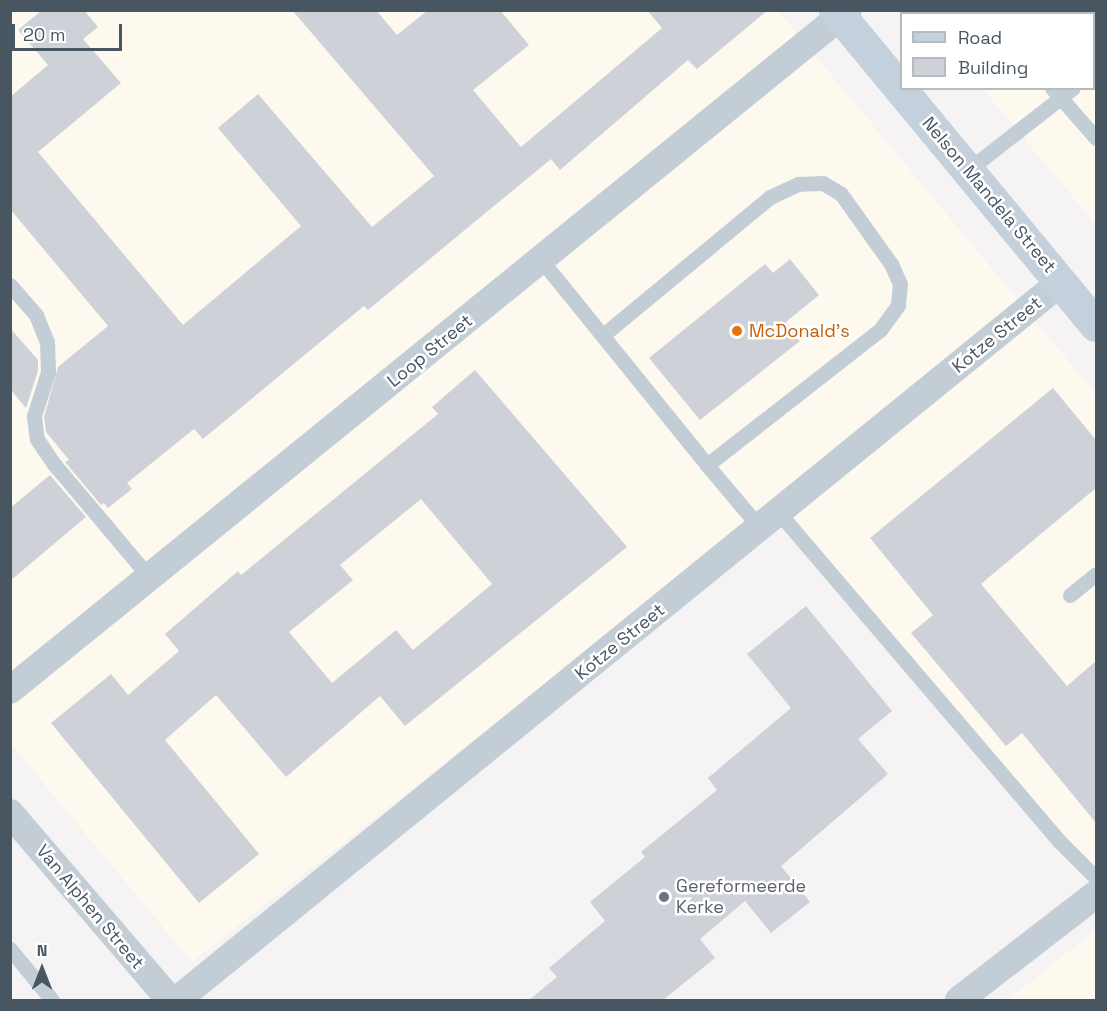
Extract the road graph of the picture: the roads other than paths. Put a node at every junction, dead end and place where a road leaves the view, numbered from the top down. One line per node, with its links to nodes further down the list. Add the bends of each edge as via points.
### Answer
1 (841, 13): 2 (main road, Nelson Mandela Street); 7 (street, Loop Street)
2 (900, 86)
3 (903, 90): 6 (main road, Nelson Mandela Street)
4 (1062, 92): 5 (lane); 6 (lane)
5 (1096, 138)
6 (968, 170): 8 (main road, Nelson Mandela Street)
7 (542, 261): 11 (lane); 15 (street, Loop Street)
8 (1061, 282): 10 (main road, Nelson Mandela Street); 13 (street, Kotze Street)
9 (10, 285): 15 (lane, via 36,315 46,342 48,372 34,416 37,439)
10 (1096, 323)
11 (603, 334): 12 (lane); 12 (lane, via 770,197 798,183 823,183 841,194 891,264 900,284 898,305 880,330)
12 (707, 465): 13 (lane)
13 (770, 521): 19 (lane); 24 (street, Kotze Street)
14 (1096, 574): 16 (lane)
15 (149, 577): 17 (street, Loop Street)
16 (1070, 595)
17 (10, 690)
18 (10, 813): 23 (street, Van Alphen Street)
19 (1096, 878)
20 (1096, 894): 25 (street)
21 (10, 949): 22 (lane)
22 (52, 1000)
23 (170, 1000)
24 (177, 1000)
25 (959, 1000)

